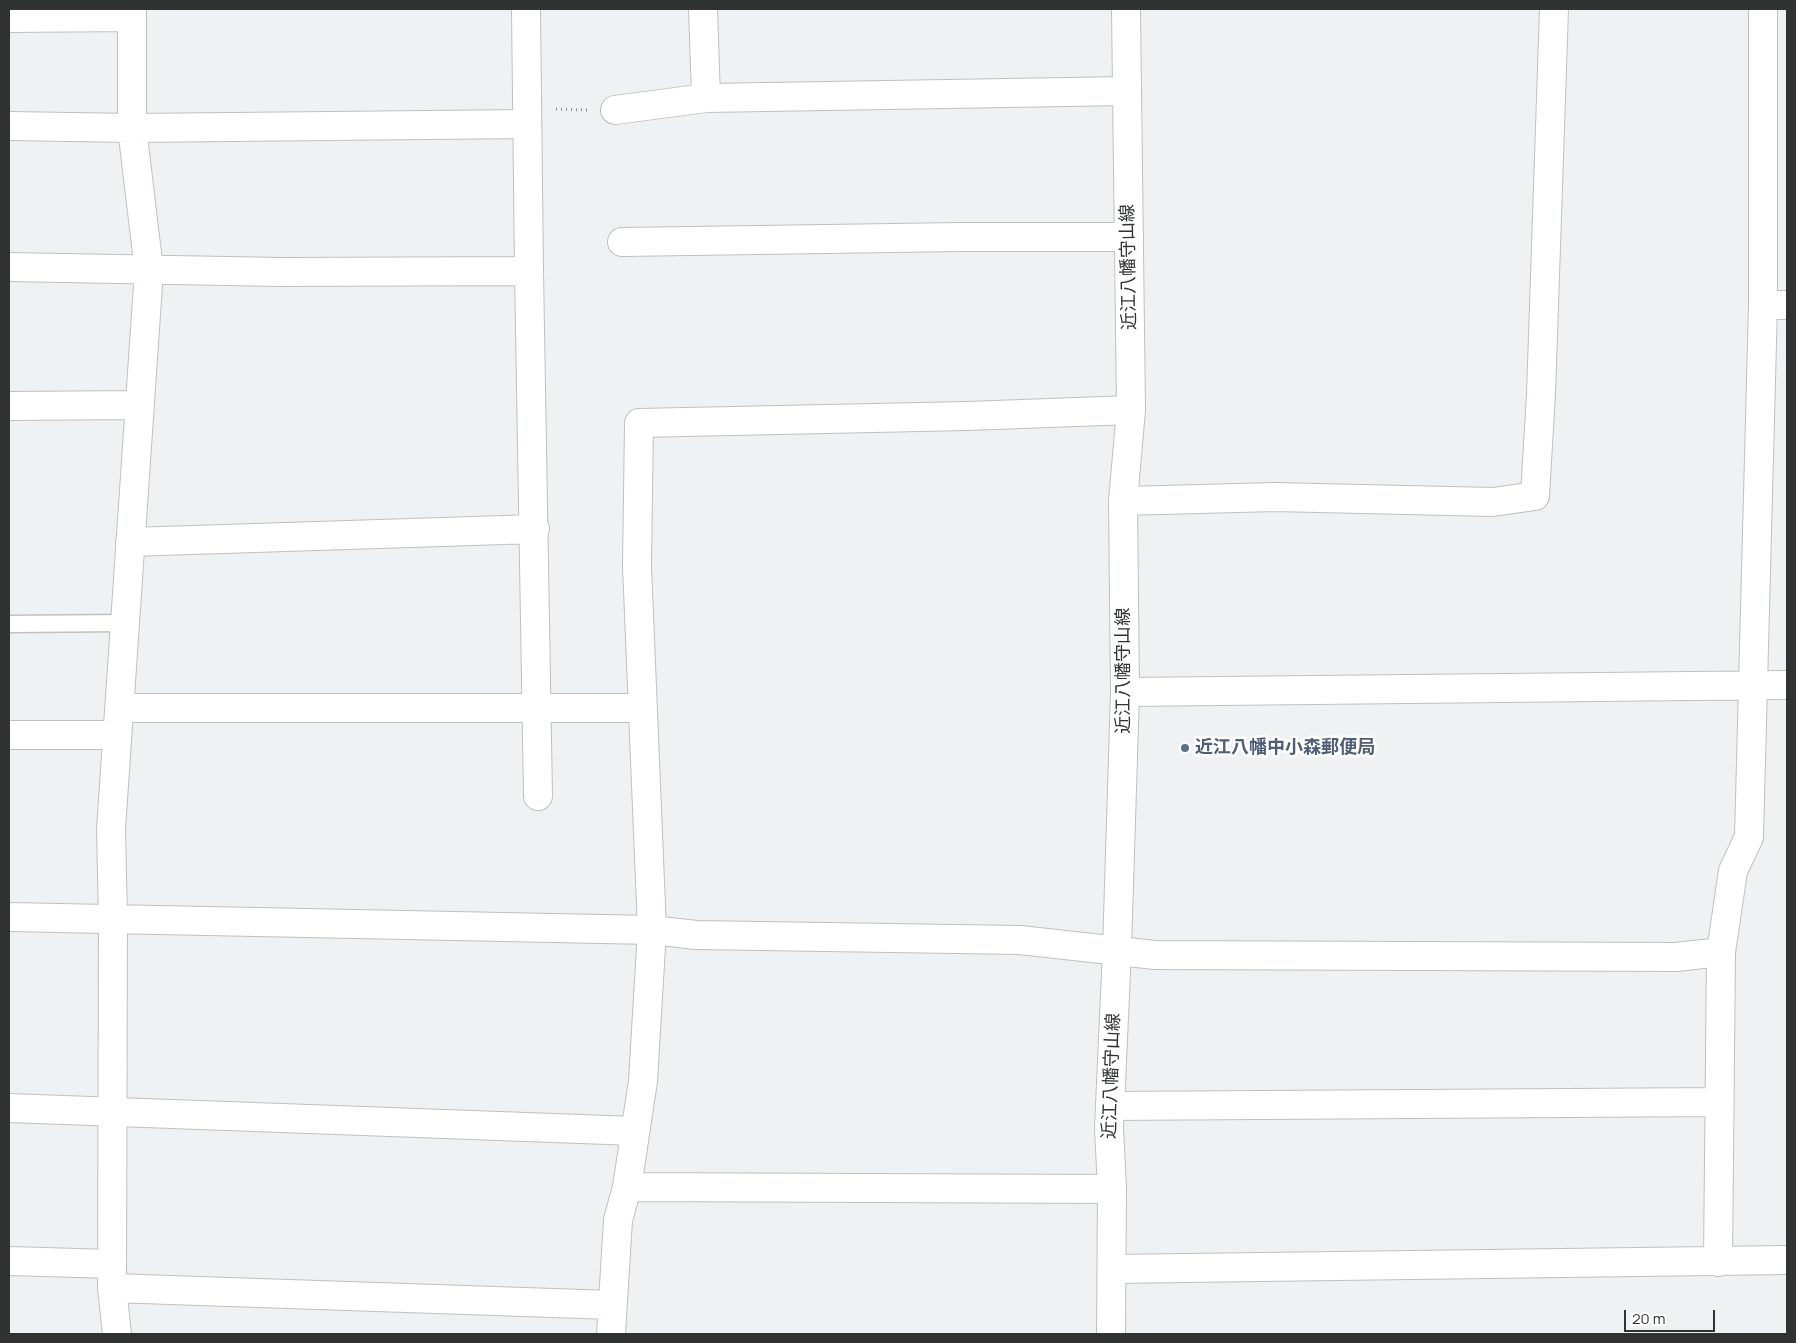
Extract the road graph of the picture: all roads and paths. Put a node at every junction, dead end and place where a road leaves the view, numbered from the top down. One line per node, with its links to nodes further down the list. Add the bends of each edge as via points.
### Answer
1 (526, 9): 11 (street)
2 (703, 9): 9 (street)
3 (1126, 9): 8 (street, 近江八幡守山線)
4 (1554, 9): 23 (street, via 1535,496 1493,502 1275,497)
5 (1763, 9): 19 (street)
6 (132, 13): 7 (street); 13 (street)
7 (9, 18)
8 (1127, 91): 9 (street); 14 (street, 近江八幡守山線)
9 (706, 98): 10 (street)
10 (615, 110): 11 (path)
11 (527, 117): 13 (street); 18 (street)
12 (9, 126): 13 (street)
13 (132, 128): 17 (street)
14 (1129, 237): 15 (street); 22 (street, 近江八幡守山線)
15 (622, 242)
16 (9, 267): 17 (street)
17 (149, 270): 18 (street); 20 (street)
18 (529, 271): 24 (street)
19 (1775, 305): 28 (street)
20 (140, 405): 21 (street); 25 (street)
21 (9, 406)
22 (1131, 410): 23 (street, 近江八幡守山線); 33 (street, via 639,424 637,566)
23 (1123, 501): 30 (street, 近江八幡守山線)
24 (535, 530): 25 (street); 32 (street)
25 (130, 542): 26 (street)
26 (124, 623): 27 (lane); 31 (street)
27 (9, 624)
28 (1753, 684): 29 (street); 30 (street); 41 (street, via 1749,837 1733,871)
29 (1787, 685)
30 (1125, 692): 40 (street, 近江八幡守山線)
31 (119, 708): 32 (street); 35 (street)
32 (538, 708): 33 (street); 36 (street)
33 (643, 708): 39 (street)
34 (9, 735): 35 (street)
35 (117, 736): 38 (street, via 110,829)
36 (538, 796)
37 (9, 917): 38 (street)
38 (113, 920): 39 (street); 45 (street)
39 (652, 930): 40 (street, via 696,934 1020,940); 46 (street, via 643,1081)
40 (1117, 950): 41 (street, via 1155,955 1666,957); 43 (street, 近江八幡守山線)
41 (1720, 952): 42 (street)
42 (1719, 1102): 43 (street); 51 (street)
43 (1110, 1106): 48 (street, 近江八幡守山線)
44 (9, 1108): 45 (street)
45 (112, 1113): 46 (street); 53 (street)
46 (635, 1131): 47 (street)
47 (627, 1188): 48 (street); 54 (street, via 618,1220)
48 (1112, 1189): 52 (street, 近江八幡守山線)
49 (1787, 1260): 51 (street)
50 (9, 1261): 53 (street)
51 (1718, 1262): 52 (street)
52 (1112, 1269): 57 (street, 近江八幡守山線)
53 (112, 1276): 54 (street); 55 (street)
54 (612, 1305): 56 (street)
55 (117, 1334)
56 (611, 1334)
57 (1111, 1334)

